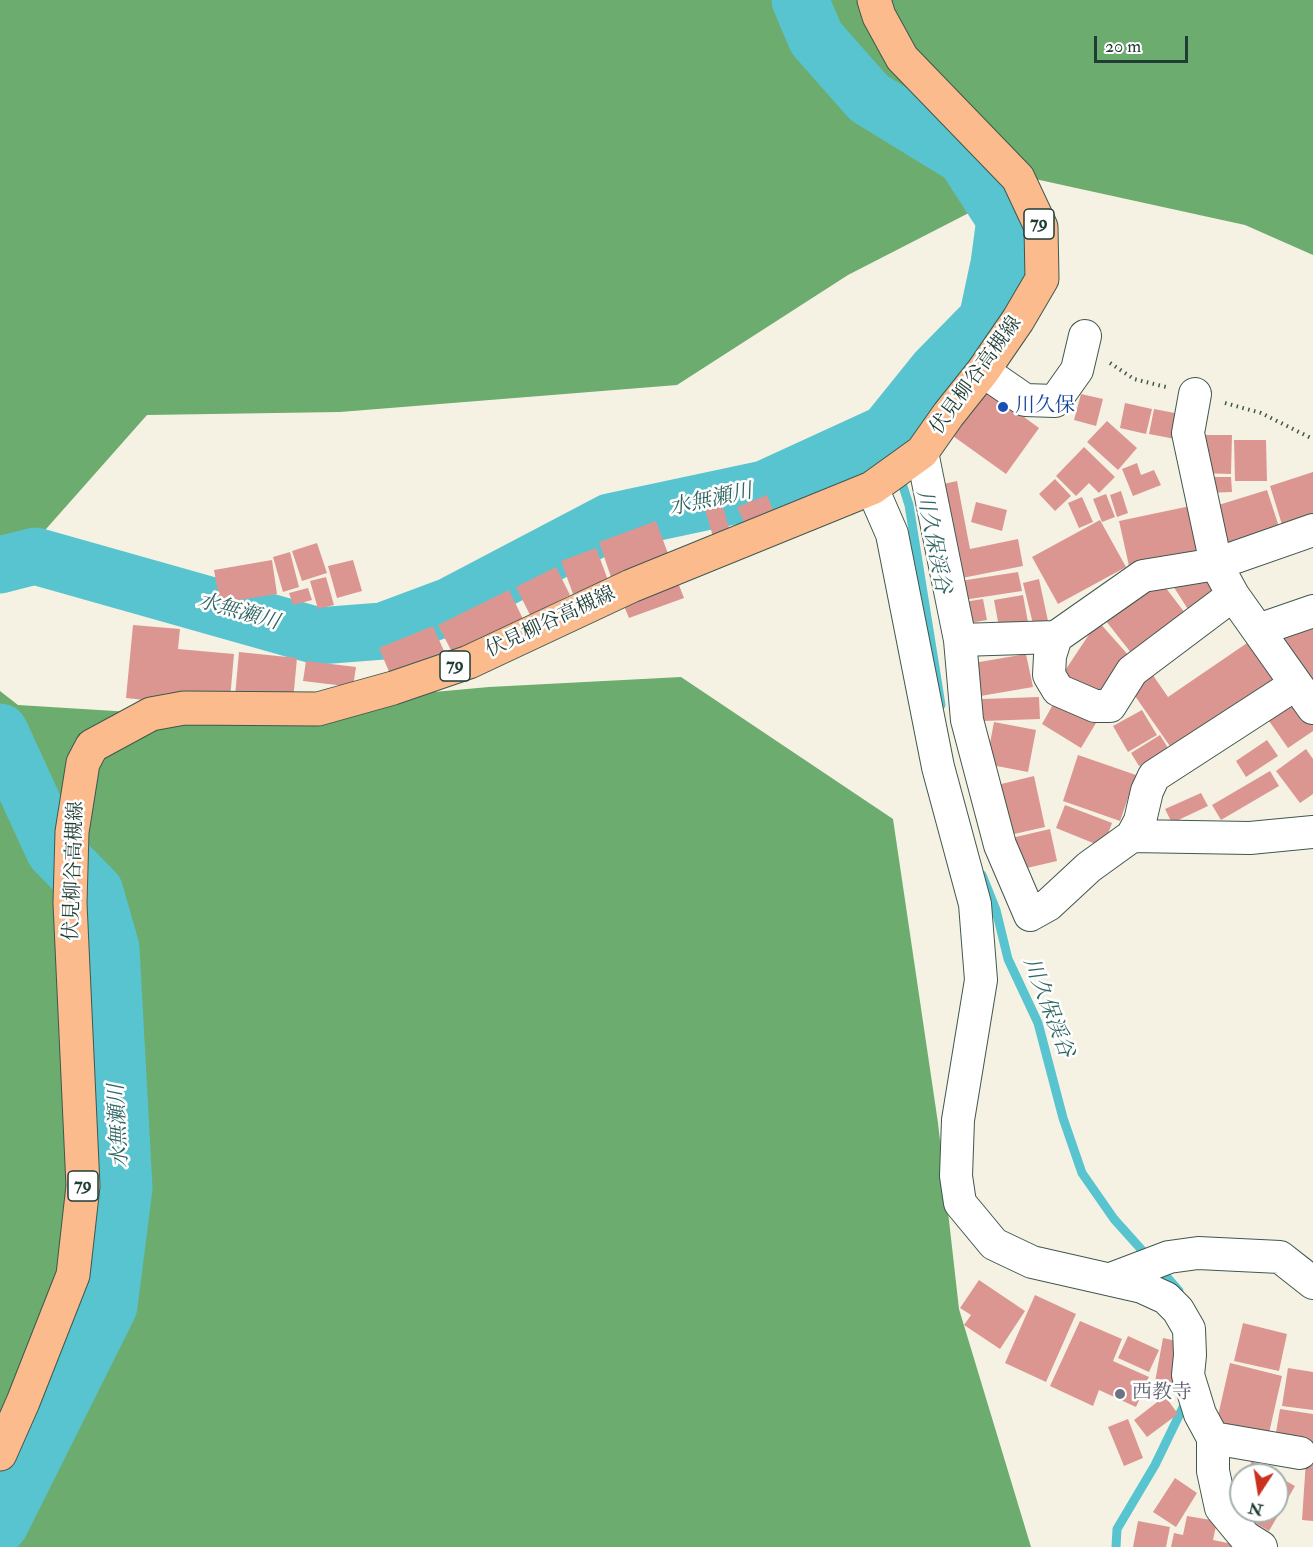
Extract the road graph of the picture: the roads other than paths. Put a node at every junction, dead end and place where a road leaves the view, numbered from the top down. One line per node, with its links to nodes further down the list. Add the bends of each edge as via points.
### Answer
1 (874, 0): 3 (main road, 伏見柳谷高槻線 / 79, via 902,57 1018,178 1041,227 1042,279)
2 (1085, 336): 3 (street, via 1077,370 1055,401 1025,400)
3 (983, 371): 5 (main road, 伏見柳谷高槻線 / 79)
4 (1195, 394): 8 (street, via 1188,433)
5 (916, 457): 6 (main road, 伏見柳谷高槻線 / 79); 13 (street)
6 (878, 484): 16 (street, via 892,534); 23 (main road, 伏見柳谷高槻線 / 79, via 630,586 469,662 393,688 318,709 184,708 150,714 92,746 82,763 72,832 70,903 83,1186 73,1275)
7 (1313, 530): 8 (street)
8 (1216, 564): 9 (street); 12 (street, via 1143,576)
9 (1233, 595): 11 (street); 12 (street, via 1132,671 1110,706 1095,706 1058,690 1049,675)
10 (1313, 611): 11 (street)
11 (1258, 630): 14 (street)
12 (1056, 637): 13 (street)
13 (960, 640): 15 (street)
14 (1305, 696): 18 (street, via 1154,776)
15 (967, 720): 16 (street); 18 (street, via 1000,845 1030,915 1048,905 1089,867)
16 (931, 730): 19 (street, via 975,904 981,981 958,1120 956,1176 960,1203 994,1245 1032,1262)
17 (1313, 831): 18 (street, via 1250,838)
18 (1132, 836)
19 (1111, 1279): 20 (street, via 1169,1257 1198,1252 1280,1257); 21 (street, via 1166,1298 1178,1310 1189,1329 1188,1375 1200,1414)
20 (1313, 1283)
21 (1213, 1438): 22 (street); 24 (street, via 1213,1471 1221,1508 1245,1537)
22 (1300, 1453)
23 (0, 1454)
24 (1261, 1547)

